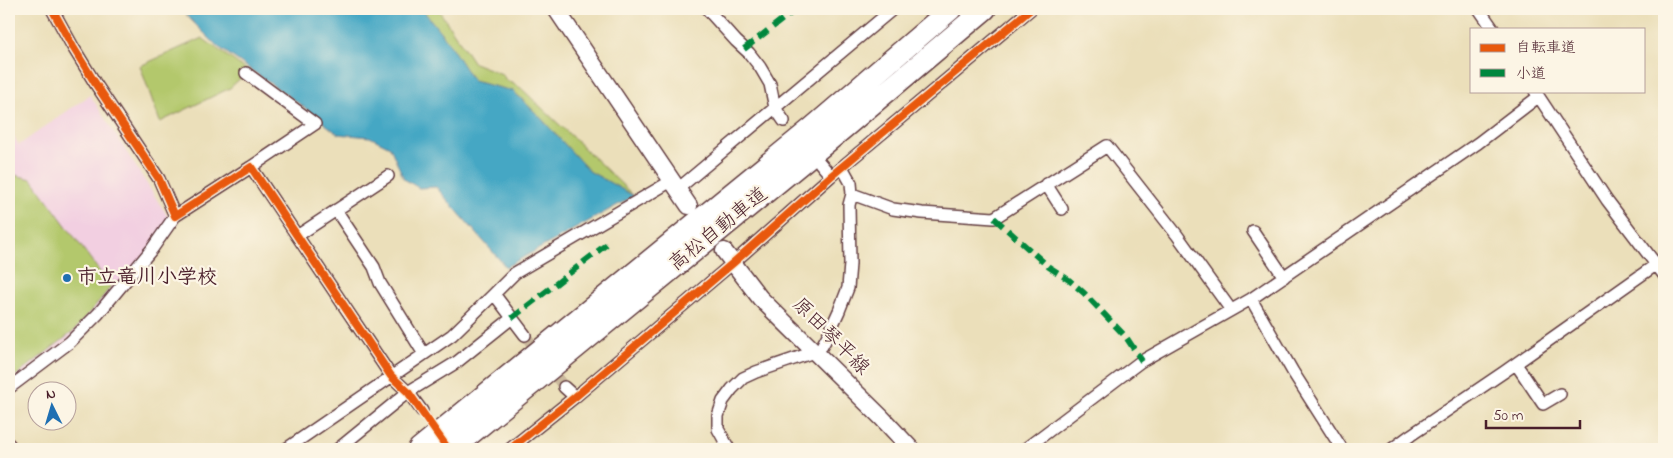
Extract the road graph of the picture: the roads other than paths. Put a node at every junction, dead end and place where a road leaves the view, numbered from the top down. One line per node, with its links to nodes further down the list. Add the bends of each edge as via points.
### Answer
1 (52, 9): 25 (street, via 95,83 159,179)
2 (556, 9): 19 (main road)
3 (706, 9): 12 (street, via 760,67 770,84)
4 (893, 9): 12 (street)
5 (951, 9): 52 (highway, 高松自動車道, via 811,129)
6 (985, 9): 53 (highway, 高松自動車道)
7 (1479, 9): 9 (street)
8 (1028, 10): 16 (street)
9 (1492, 28)
10 (246, 73): 15 (street, via 315,124)
11 (1537, 94): 29 (street, via 1607,200); 31 (street, via 1478,142)
12 (775, 108): 13 (street); 19 (street)
13 (784, 121)
14 (820, 163): 18 (street)
15 (251, 167): 25 (street); 27 (street)
16 (842, 167): 18 (street); 21 (street, via 852,183)
17 (388, 176): 24 (street)
18 (831, 176): 28 (street)
19 (676, 184): 22 (main road); 32 (street, via 515,273)
20 (1046, 184): 21 (street, via 994,218 922,213 894,208); 23 (street); 34 (street, via 1107,146)
21 (852, 194): 37 (street, via 848,288 827,337)
22 (690, 206)
23 (1062, 209)
24 (336, 210): 27 (street); 38 (street, via 374,267 380,283)
25 (175, 216): 42 (street, via 98,314 70,342)
26 (1253, 231): 31 (street)
27 (297, 236): 40 (street)
28 (728, 257): 37 (main road, 原田琴平線, via 760,298); 45 (street)
29 (1660, 262): 30 (street); 39 (street)
30 (1664, 275)
31 (1284, 277): 33 (street)
32 (494, 294): 35 (street); 38 (street, via 452,335)
33 (1251, 299): 34 (street); 58 (street)
34 (1232, 310): 57 (street, via 1140,362)
35 (512, 318): 36 (street); 43 (street, via 458,362)
36 (525, 335)
37 (814, 352): 55 (street, via 742,378 732,389 718,416 718,429); 56 (main road, 原田琴平線)
38 (424, 354): 40 (street)
39 (1516, 364): 44 (street, via 1544,404); 59 (street)
40 (391, 376): 43 (street); 50 (street)
41 (564, 386): 45 (street)
42 (9, 388)
43 (408, 392): 46 (street); 51 (street)
44 (1560, 394)
45 (575, 397): 48 (street)
46 (422, 411)
47 (9, 444): 49 (street)
48 (523, 445): 54 (street)
49 (12, 449)
50 (286, 449)
51 (338, 449)
52 (419, 449)
53 (452, 449)
54 (510, 449)
55 (729, 449)
56 (912, 449)
57 (1025, 449)
58 (1342, 449)
59 (1392, 449)

